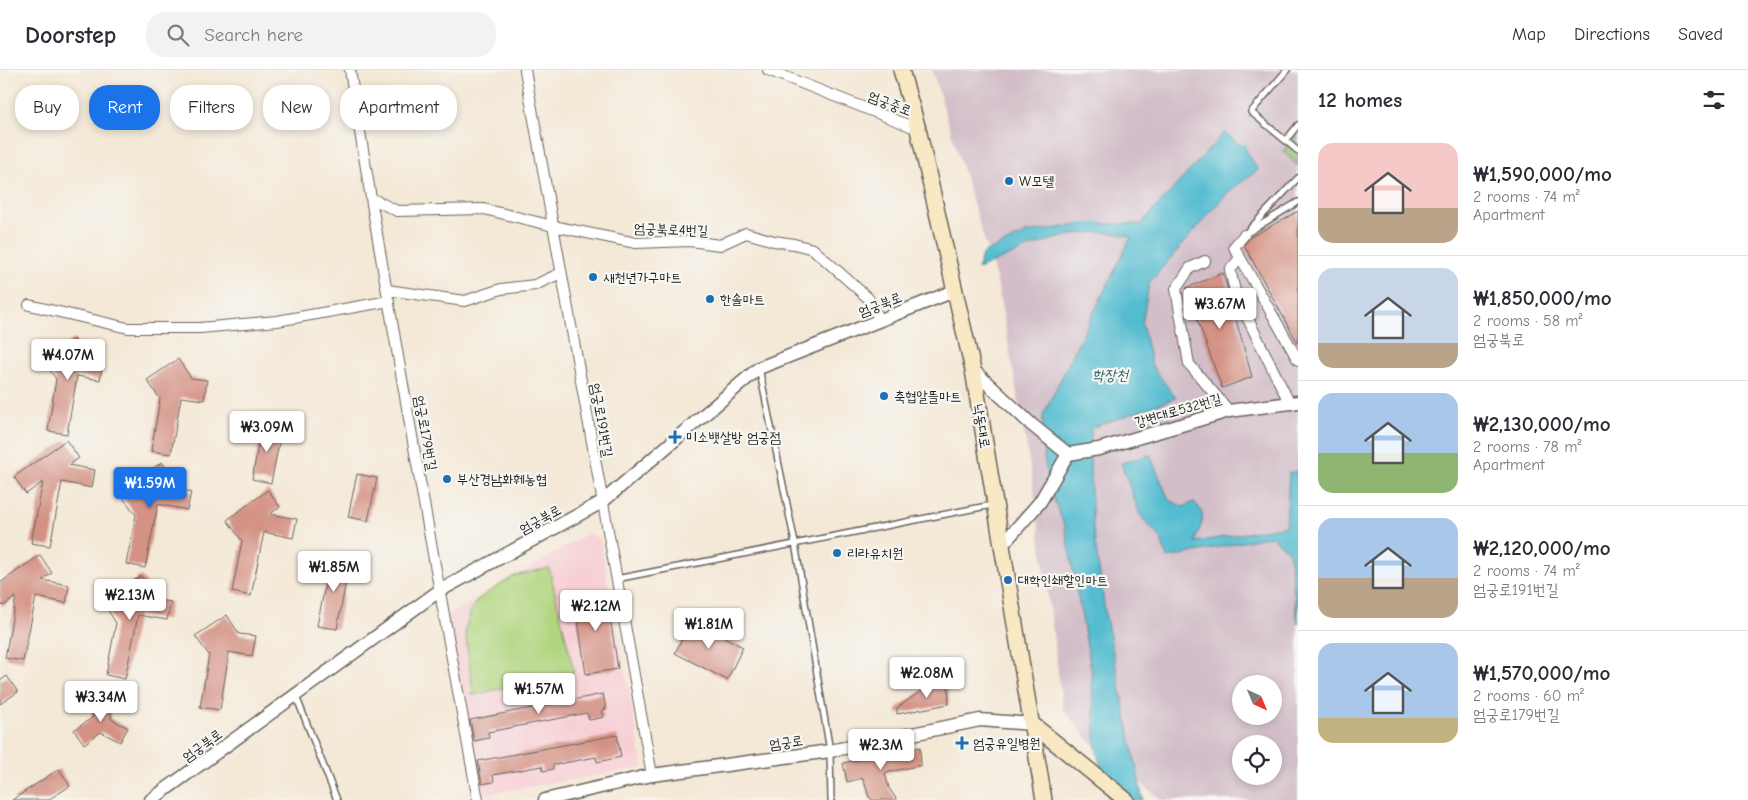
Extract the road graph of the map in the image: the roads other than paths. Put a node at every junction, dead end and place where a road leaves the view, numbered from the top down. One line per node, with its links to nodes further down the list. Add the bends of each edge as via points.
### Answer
1 (350, 70): 11 (street, 엄궁로179번길)
2 (526, 70): 13 (street, 엄궁로191번길)
3 (768, 70): 7 (street, 엄궁중로)
4 (901, 70): 7 (main road, 낙동대로)
5 (1288, 70): 8 (lane, via 1251,112)
6 (1298, 125): 8 (lane)
7 (918, 129): 19 (main road, 낙동대로)
8 (1286, 140): 9 (lane)
9 (1298, 151)
10 (1298, 178): 14 (lane)
11 (371, 198): 13 (street, 엄궁북로4번길, via 397,211 484,209); 18 (street, 엄궁로179번길)
12 (1298, 202): 14 (lane)
13 (553, 226): 17 (street, 엄궁로191번길); 22 (street, 엄궁북로4번길, via 636,243 690,241 720,245 746,234 813,249 868,298)
14 (1244, 235): 15 (street, via 1234,246)
15 (1240, 258): 23 (street); 26 (street, via 1230,270 1236,295)
16 (1205, 261): 27 (street, via 1190,268 1176,289 1189,364)
17 (561, 273): 18 (street, via 535,284 501,289 465,301); 29 (street, 엄궁로191번길)
18 (387, 290): 20 (street, 엄궁로179번길)
19 (954, 292): 22 (street, 엄궁북로); 25 (main road, 낙동대로)
20 (389, 301): 21 (street, via 276,321 200,328 128,328); 34 (street, 엄궁로179번길)
21 (29, 305)
22 (880, 320): 24 (street, 엄궁북로)
23 (1298, 360)
24 (759, 368): 29 (street, 엄궁북로); 31 (lane)
25 (973, 370): 28 (street); 30 (main road, 낙동대로)
26 (1294, 402): 27 (street, 강변대로532번길)
27 (1229, 411): 28 (street, 강변대로532번길, via 1099,449)
28 (1068, 454): 32 (street, via 1040,502)
29 (602, 502): 33 (street, 엄궁로191번길); 34 (street, 엄궁북로)
30 (995, 504): 31 (lane); 32 (main road, 낙동대로)
31 (795, 544): 33 (lane); 37 (lane)
32 (1002, 545): 36 (main road, 낙동대로)
33 (616, 579): 38 (street, 엄궁로191번길)
34 (439, 592): 35 (street, 엄궁북로); 41 (street, 엄궁로179번길)
35 (296, 695): 39 (street, 엄궁북로); 40 (lane)
36 (1032, 724): 37 (street, 엄궁로, via 980,720); 44 (main road, 낙동대로); 45 (main road)
37 (830, 751): 38 (street, 엄궁로); 43 (lane)
38 (652, 775): 42 (street, 엄궁로)
39 (151, 800)
40 (337, 800)
41 (478, 800)
42 (545, 800)
43 (830, 800)
44 (1044, 800)
45 (1126, 800)

